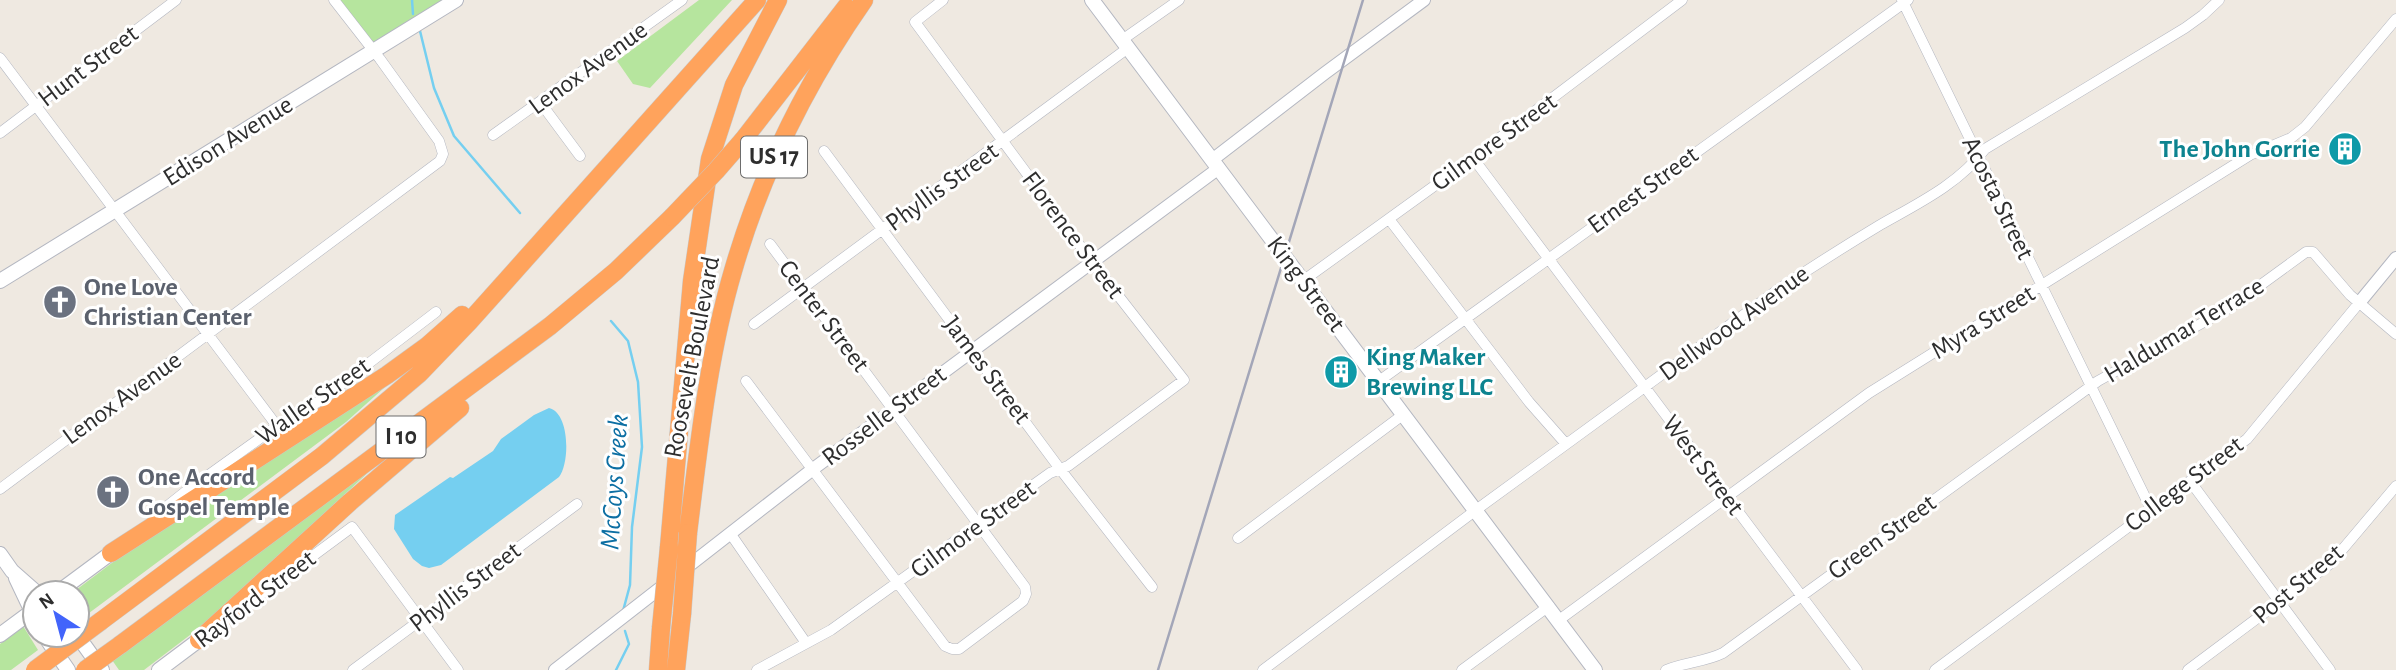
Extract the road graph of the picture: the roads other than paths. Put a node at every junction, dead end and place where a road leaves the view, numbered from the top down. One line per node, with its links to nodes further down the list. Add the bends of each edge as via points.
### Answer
1 (176, 0): 21 (street, Hunt Street)
2 (334, 0): 18 (street)
3 (456, 0): 18 (main road, Edison Avenue)
4 (682, 0): 20 (street, Lenox Avenue)
5 (757, 0): 33 (highway, I 10)
6 (778, 0): 98 (highway, Roosevelt Boulevard / US 17, bridge, via 734,85 710,159 692,281)
7 (852, 0): 49 (highway, I 10, bridge, via 703,186 616,271)
8 (864, 0): 99 (highway, Roosevelt Boulevard / US 17, bridge, via 781,142 732,273 712,364 688,533)
9 (943, 0): 24 (street, Florence Street, via 915,22)
10 (1092, 0): 17 (main road, King Street)
11 (1179, 0): 17 (street, Phyllis Street)
12 (1424, 0): 29 (street, Rosselle Street, via 1325,73)
13 (1682, 0): 27 (street, Gilmore Street)
14 (2219, 0): 28 (street, Dellwood Avenue, via 2185,28 1985,149)
15 (1904, 1): 28 (street, Acosta Street); 35 (street, Ernest Street)
16 (2396, 19): 40 (street, Myra Street, via 2291,138 2250,155)
17 (1125, 44): 24 (street, Phyllis Street); 29 (main road, King Street)
18 (374, 51): 30 (main road, Edison Avenue); 46 (street, Lenox Avenue, via 439,141 440,161)
19 (0, 58): 21 (street)
20 (540, 102): 23 (street, Lenox Avenue); 26 (street)
21 (36, 105): 22 (street, Hunt Street); 30 (street)
22 (0, 132)
23 (494, 135)
24 (1003, 142): 32 (street, Phyllis Street); 37 (street, Florence Street)
25 (824, 151): 32 (street, James Street)
26 (580, 156)
27 (1473, 158): 31 (street, Gilmore Street); 35 (street, West Street)
28 (1978, 158): 40 (street, Acosta Street); 54 (street, Dellwood Avenue, via 1932,195 1824,258)
29 (1215, 164): 37 (street, Rosselle Street); 38 (main road, King Street)
30 (115, 211): 39 (main road, Edison Avenue); 46 (street)
31 (1389, 219): 38 (street, Gilmore Street); 44 (street)
32 (883, 230): 41 (street, Phyllis Street); 48 (street, James Street)
33 (539, 243): 72 (highway, via 453,324 387,375); 90 (highway, I 10, bridge, via 444,350 377,412)
34 (770, 244): 41 (street, Center Street)
35 (1548, 258): 44 (street, Ernest Street); 54 (street, West Street)
36 (2396, 258): 42 (street, College Street)
37 (1092, 262): 48 (street, Rosselle Street); 50 (street, Florence Street)
38 (1304, 280): 52 (main road, King Street)
39 (0, 281)
40 (2041, 285): 53 (street, Acosta Street); 64 (street, Myra Street, via 1879,386)
41 (803, 288): 45 (street, Phyllis Street); 55 (street, Center Street)
42 (2359, 303): 47 (street); 53 (street, Haldumar Terrace, via 2313,252 2306,252 2230,308); 61 (street, College Street, via 2247,439)
43 (436, 312): 57 (street, Waller Street, via 318,401)
44 (1465, 319): 52 (street, Ernest Street); 58 (street)
45 (754, 324)
46 (208, 334): 57 (street); 63 (street, Lenox Avenue)
47 (2396, 334)
48 (972, 351): 55 (street, Rosselle Street); 60 (street, James Street)
49 (495, 368): 86 (highway, via 461,407); 92 (highway, I 10, bridge)
50 (1184, 380): 60 (street, Gilmore Street)
51 (746, 381): 59 (street)
52 (1379, 381): 56 (main road, King Street)
53 (2090, 387): 66 (street, Acosta Street); 79 (street, Green Street)
54 (1644, 388): 58 (street, Dellwood Avenue); 64 (street, West Street)
55 (893, 409): 59 (street, Rosselle Street); 68 (street, Center Street)
56 (1404, 414): 67 (main road, King Street); 70 (street)
57 (277, 426): 72 (street, Waller Street, via 181,495)
58 (1566, 444): 67 (street, Dellwood Avenue)
59 (813, 469): 69 (street, Rosselle Street); 76 (street)
60 (1060, 469): 68 (street, Gilmore Street); 77 (street, James Street)
61 (2190, 481): 66 (street, College Street); 80 (street)
62 (2396, 486): 80 (street, Post Street, via 2332,563)
63 (0, 489)
64 (1727, 496): 79 (street, West Street); 83 (street, Myra Street)
65 (577, 504): 82 (street, Phyllis Street)
66 (2151, 509): 106 (street, College Street)
67 (1476, 510): 81 (main road, King Street); 101 (street, Dellwood Avenue)
68 (978, 524): 76 (street, Gilmore Street); 76 (street, Center Street, via 1026,594 1023,601 959,649 945,646)
69 (730, 533): 87 (street); 97 (street, Rosselle Street)
70 (1238, 538)
71 (0, 554): 73 (main road)
72 (111, 554): 75 (main road, Waller Street)
73 (12, 570): 74 (main road); 78 (main road)
74 (22, 579)
75 (76, 579)
76 (898, 582): 87 (street, Gilmore Street, via 831,631)
77 (1152, 587)
78 (21, 588)
79 (1800, 596): 104 (street, Green Street, via 1724,653); 105 (street, West Street)
80 (2280, 603): 107 (street, Post Street); 108 (street)
81 (1549, 606): 83 (main road, King Street); 102 (street)
82 (421, 620): 86 (street, Rayford Street, via 352,527); 95 (street, Phyllis Street); 96 (street)
83 (1559, 620): 103 (main road, King Street)
84 (21, 621): 85 (main road)
85 (0, 635)
86 (199, 640): 94 (main road, Rayford Street)
87 (806, 643): 100 (street, Gilmore Street)
88 (54, 649): 91 (main road)
89 (87, 649): 93 (main road)
90 (35, 670)
91 (68, 670)
92 (85, 670)
93 (102, 670)
94 (159, 670)
95 (353, 670)
96 (458, 670)
97 (555, 670)
98 (658, 670)
99 (676, 670)
100 (757, 670)
101 (1263, 670)
102 (1462, 670)
103 (1595, 670)
104 (1667, 670)
105 (1857, 670)
106 (1935, 670)
107 (2188, 670)
108 (2330, 670)

